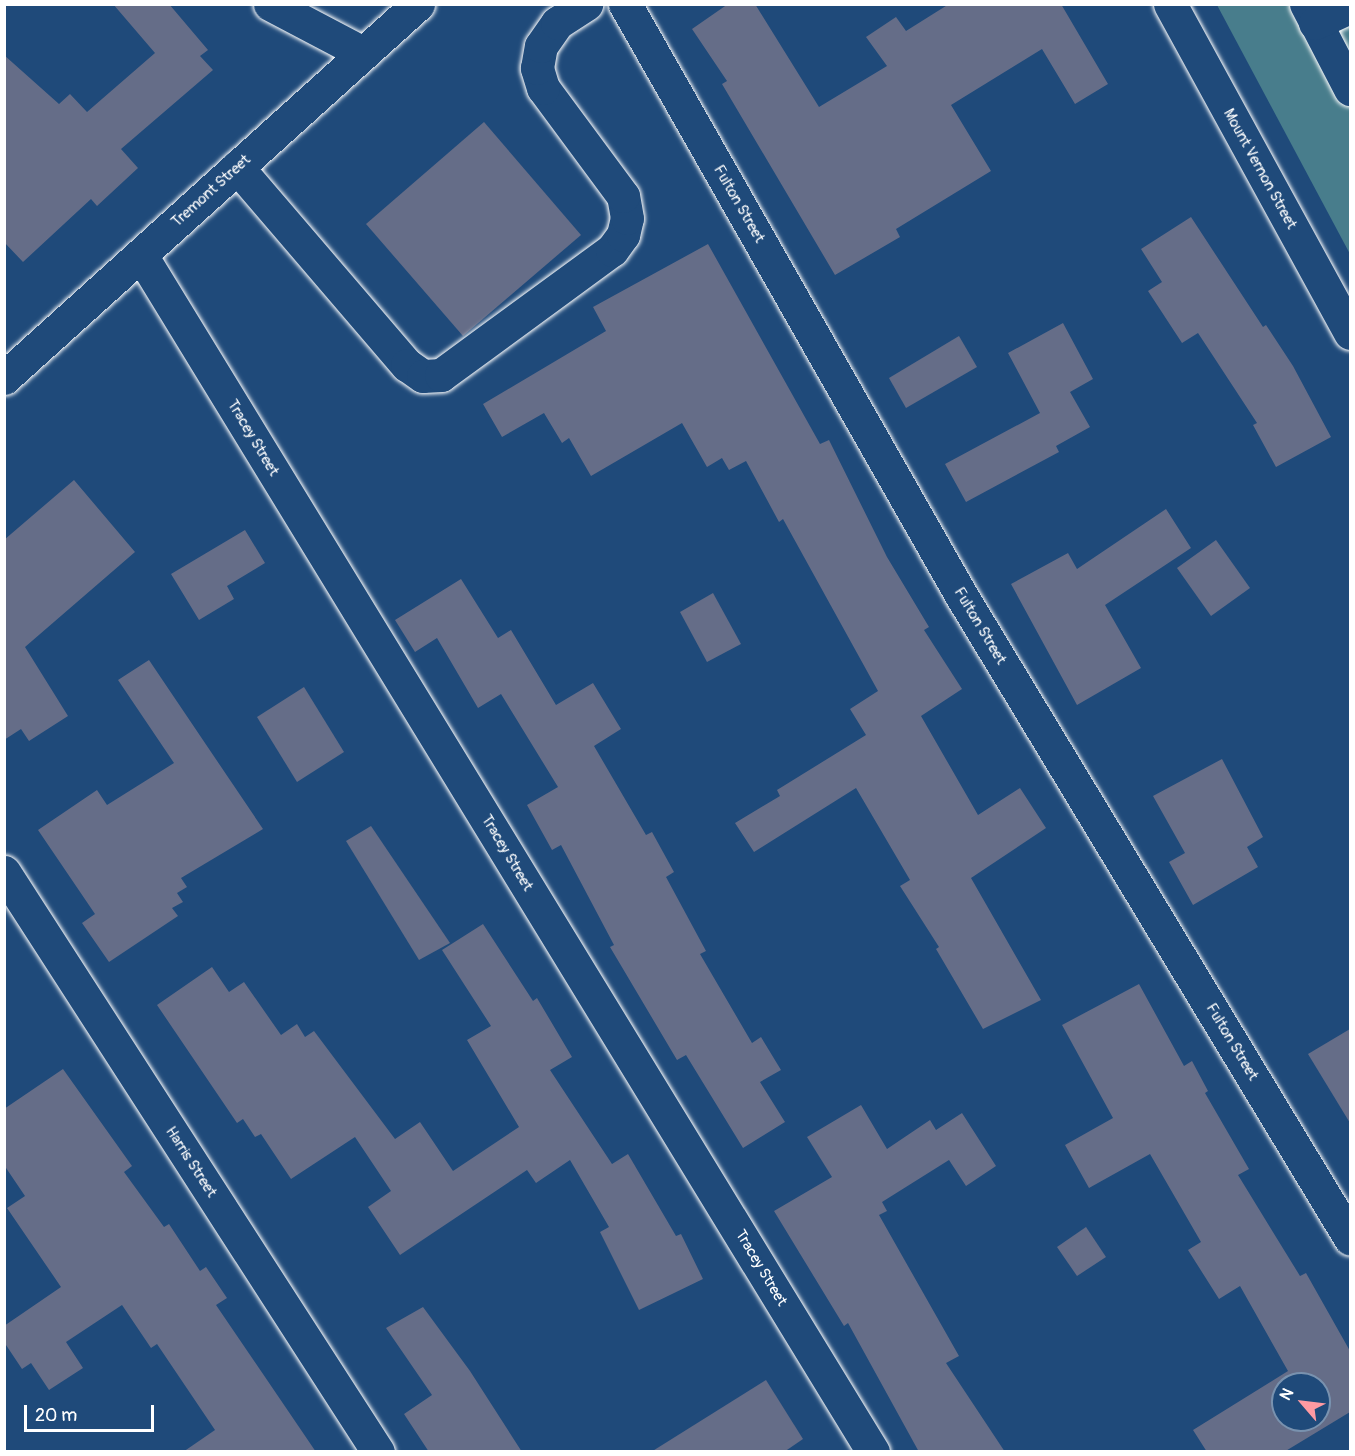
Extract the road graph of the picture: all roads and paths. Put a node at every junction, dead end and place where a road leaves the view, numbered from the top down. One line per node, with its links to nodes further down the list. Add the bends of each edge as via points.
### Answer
1 (270, 4): 8 (street)
2 (418, 4): 8 (street, Tremont Street)
3 (586, 4): 10 (street, via 557,23 541,46 537,68 543,88 623,196 627,218 623,235 612,250 441,375 423,376 407,365)
4 (625, 4): 15 (street, Fulton Street, via 961,595)
5 (1170, 4): 12 (street, Mount Vernon Street)
6 (1350, 7): 7 (street)
7 (1310, 14): 9 (street)
8 (363, 53): 10 (street, Tremont Street)
9 (1350, 89)
10 (237, 168): 11 (street, Tremont Street)
11 (141, 255): 13 (street, Tremont Street); 17 (street, Tracey Street)
12 (1350, 333)
13 (4, 378)
14 (4, 872): 16 (street, Harris Street)
15 (1350, 1238)
16 (378, 1452)
17 (873, 1452)

